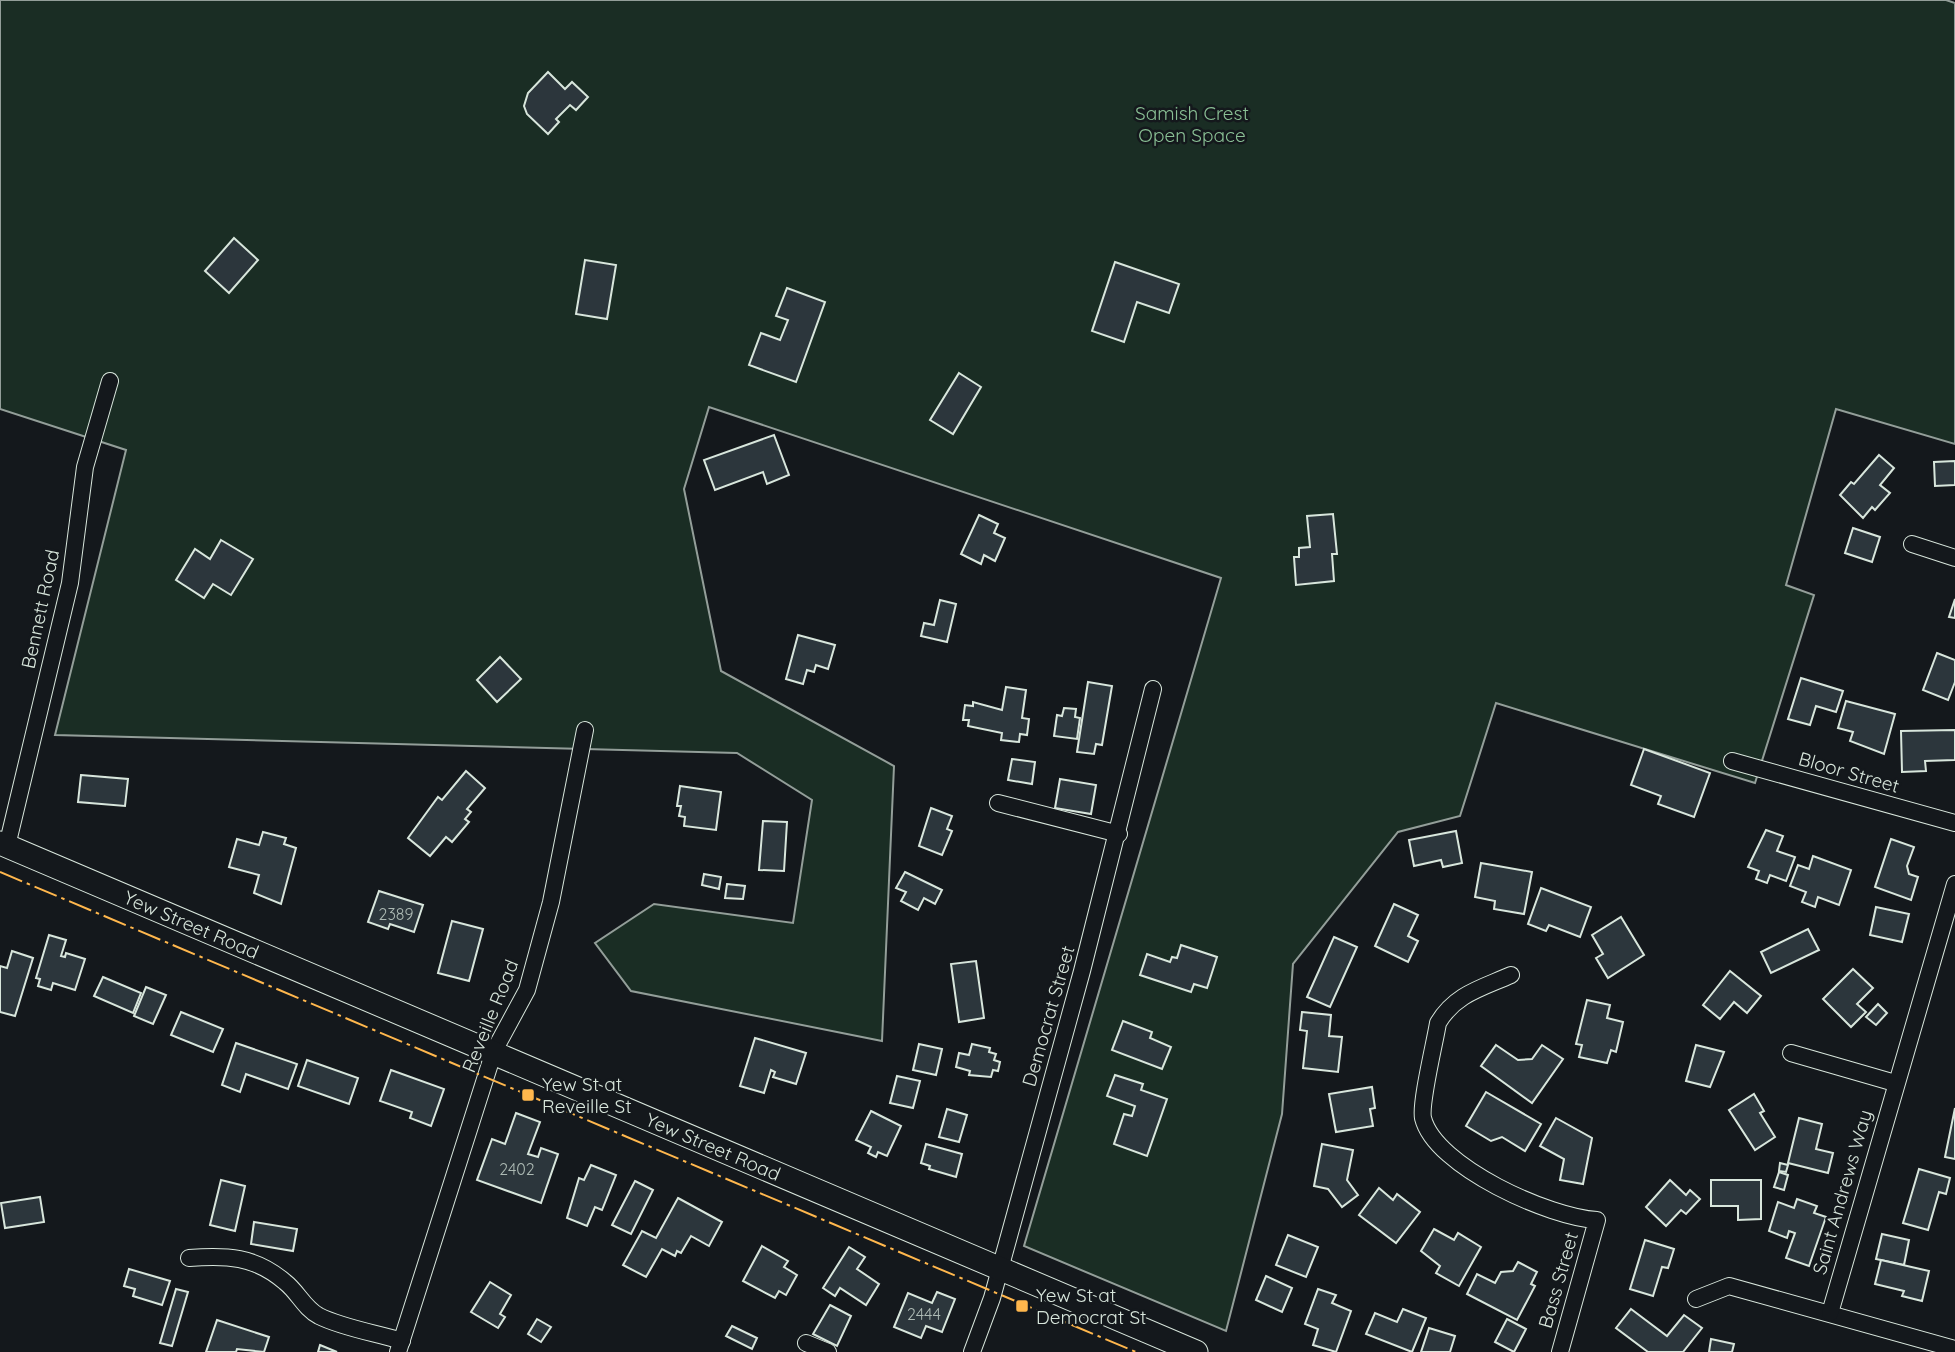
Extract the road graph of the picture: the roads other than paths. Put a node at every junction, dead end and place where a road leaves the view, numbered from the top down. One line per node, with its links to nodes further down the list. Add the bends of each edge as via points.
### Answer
1 (110, 381): 10 (street, Bennett Road, via 85,467 70,583)
2 (1912, 544): 3 (street)
3 (1955, 558)
4 (1153, 689): 9 (street, Democrat Street)
5 (585, 730): 13 (street, Reveille Road, via 551,902 527,990)
6 (1732, 761): 8 (street, Bloor Street)
7 (998, 803): 9 (street)
8 (1955, 823)
9 (1119, 834): 17 (street, Democrat Street)
10 (3, 844): 13 (street, Yew Street Road)
11 (1955, 884): 15 (street, Saint Andrews Way)
12 (1511, 975): 26 (street, Bass Street, via 1453,1001 1444,1013 1438,1023 1422,1116 1431,1137 1480,1175 1545,1208 1574,1219 1597,1220)
13 (494, 1051): 17 (street, Yew Street Road); 21 (street, Reveille Road)
14 (1791, 1053): 15 (street)
15 (1895, 1083): 19 (street, Saint Andrews Way)
16 (189, 1258): 21 (street, via 229,1255 251,1260 286,1282 304,1305 320,1316)
17 (998, 1269): 24 (street, Democrat Street); 25 (street, Yew Street Road)
18 (1696, 1299): 19 (street, via 1728,1286)
19 (1830, 1312): 22 (street)
20 (806, 1343): 23 (street)
21 (400, 1346)
22 (1955, 1349)
23 (828, 1352)
24 (972, 1352)
25 (1196, 1352)
26 (1560, 1352)

